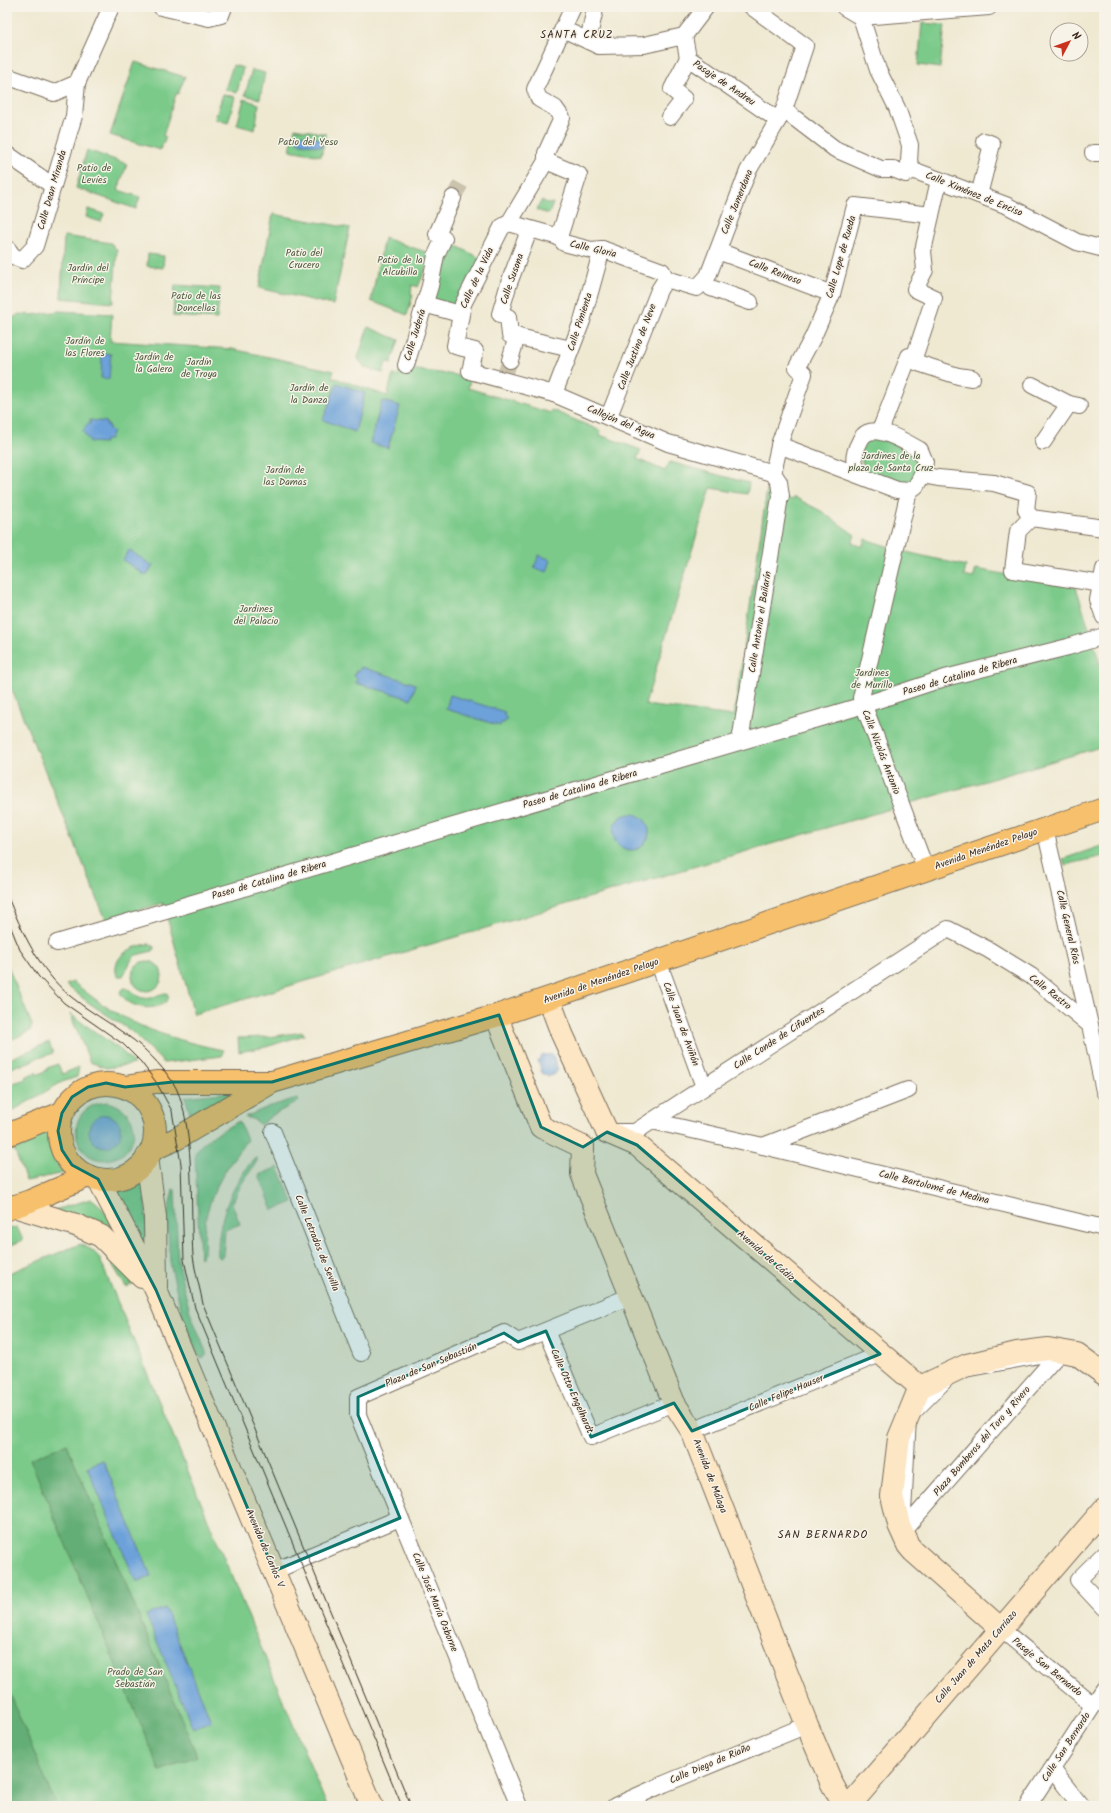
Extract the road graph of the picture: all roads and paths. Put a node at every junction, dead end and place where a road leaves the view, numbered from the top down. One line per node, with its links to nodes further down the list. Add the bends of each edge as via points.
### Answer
1 (111, 7): 16 (street)
2 (161, 7): 3 (street, via 209,18 221,15)
3 (224, 7)
4 (573, 7): 11 (street)
5 (706, 7): 12 (street)
6 (752, 7): 17 (street, Calle Jamerdana, via 805,46)
7 (844, 7): 10 (street)
8 (989, 7): 10 (street)
9 (594, 8): 13 (street)
10 (861, 17): 22 (street, via 878,70 897,108 910,145 909,162)
11 (563, 29): 13 (street); 21 (street, Calle de la Vida, via 535,89 539,100 555,108 562,118 546,153)
12 (684, 36): 13 (street, via 644,45); 14 (street, Pasaje de Andreu)
13 (593, 43)
14 (688, 58): 17 (street, Pasaje de Andreu); 18 (street, via 672,89 684,99)
15 (9, 78): 16 (street, via 54,92)
16 (77, 83): 24 (street, Calle Dean Miranda, via 74,116)
17 (781, 115): 22 (street, Calle Ximénez de Enciso, via 835,149 881,169 893,169 906,174); 34 (street, Calle Jamerdana, via 748,171)
18 (670, 117)
19 (984, 141): 25 (street, via 992,144)
20 (7, 154): 24 (street)
21 (546, 161): 28 (street, Calle de la Vida); 30 (street, via 579,175)
22 (912, 170): 23 (street, Calle Ximénez de Enciso)
23 (939, 180): 25 (street, Calle Ximénez de Enciso); 27 (street)
24 (53, 186): 31 (street, Calle Dean Miranda, via 35,246 22,260 13,256)
25 (979, 195): 33 (street, Calle Ximénez de Enciso, via 1008,206 1077,242)
26 (453, 198): 39 (street, Calle Judería, via 437,234 444,238 436,255)
27 (931, 215): 37 (street, Calle Lope de Rueda, via 855,206); 43 (street, via 923,251 925,270 915,289 934,298)
28 (509, 223): 29 (street, Calle Gloria); 40 (street, Calle de la Vida, via 502,226)
29 (532, 230): 30 (street, Calle Gloria); 41 (street, Calle Susona, via 509,283 500,314 508,317 510,334)
30 (559, 238): 32 (street, Calle Gloria, via 564,243 591,250)
31 (7, 248)
32 (602, 249): 35 (street, Calle Gloria, via 662,272); 42 (street, Calle Pimienta, via 582,321)
33 (1104, 249)
34 (718, 250): 36 (street, Calle Jamerdana); 37 (street, Calle Reinoso)
35 (666, 279): 36 (street, via 697,288); 50 (street, Calle Justino de Neve, via 659,290)
36 (710, 282): 38 (street)
37 (832, 294): 53 (street, Calle Lope de Rueda, via 797,367 804,374)
38 (750, 302)
39 (424, 304): 40 (street, Calle Judería); 45 (street, Calle Judería)
40 (460, 314): 46 (street, Calle de la Vida, via 455,346 475,351)
41 (517, 336): 42 (street); 44 (street)
42 (571, 349): 49 (street, Calle Pimienta)
43 (914, 358): 47 (street, via 918,363); 51 (street, via 909,356)
44 (510, 360)
45 (406, 365)
46 (470, 370): 49 (street, Callejón del Agua)
47 (972, 378)
48 (1032, 385): 52 (street, via 1074,405)
49 (554, 394): 50 (street, Callejón del Agua)
50 (610, 416): 54 (street, Callejón del Agua, via 668,443)
51 (880, 431): 55 (street, via 870,431 863,436 855,452 855,466); 56 (street, via 920,450 925,462)
52 (1043, 442)
53 (780, 444): 54 (street); 55 (street)
54 (773, 473): 65 (street, Calle Antonio el Bailarín, via 779,482 780,499)
55 (862, 475): 57 (street, via 897,490)
56 (922, 475): 57 (street, via 916,486); 58 (street, via 994,483 1028,493 1026,510)
57 (909, 491): 64 (street, Calle Nicolás Antonio, via 861,698)
58 (1031, 518): 59 (street); 60 (street, via 1018,531 1013,570)
59 (1104, 528)
60 (1103, 576): 61 (street)
61 (1101, 601): 62 (street)
62 (1104, 617)
63 (1104, 636): 64 (street, Paseo de Catalina de Ribera, via 945,678)
64 (864, 705): 65 (street, Paseo de Catalina de Ribera); 68 (street, Calle Nicolás Antonio)
65 (740, 741): 70 (street, Paseo de Catalina de Ribera)
66 (1104, 809): 67 (main road)
67 (1045, 829): 68 (main road, Avenida Menéndez Pelayo); 74 (street, Calle General Ríos)
68 (926, 870): 71 (main road, Avenida de Menéndez Pelayo)
69 (948, 929): 74 (street, Calle Rastro, via 1031,976); 77 (street, Calle Conde de Cifuentes)
70 (57, 943)
71 (658, 961): 72 (main road, Avenida de Menéndez Pelayo); 77 (street, Calle Juan de Aviñón)
72 (549, 999): 73 (main road, Avenida de Menéndez Pelayo); 83 (street, via 562,1034)
73 (499, 1015): 75 (main road, Avenida de Menéndez Pelayo); 86 (street, via 501,1028 541,1127)
74 (1090, 1025): 79 (street)
75 (272, 1082): 76 (main road, via 156,1082); 87 (main road)
76 (124, 1087): 80 (main road, via 106,1083 88,1087 72,1098); 87 (main road, via 140,1097 151,1113 155,1132)
77 (704, 1087): 81 (street, Calle Conde de Cifuentes)
78 (908, 1090): 85 (street)
79 (1104, 1091)
80 (62, 1113): 84 (main road); 88 (main road, via 58,1131 62,1150 72,1165)
81 (652, 1121): 83 (street, Calle Conde de Cifuentes, via 635,1132); 85 (street, Calle Bartolomé de Medina)
82 (273, 1132): 95 (street, Calle Letrados de Sevilla)
83 (607, 1132): 86 (street); 96 (street, Avenida de Cádiz, via 637,1145)
84 (7, 1135)
85 (763, 1146): 90 (street, Calle Bartolomé de Medina)
86 (583, 1147): 92 (street, Avenida de Málaga, via 582,1174)
87 (149, 1154): 88 (main road, via 136,1170 118,1178); 91 (street, via 155,1217)
88 (93, 1177): 89 (main road); 91 (street, Avenida de Carlos V)
89 (11, 1208): 91 (street, via 76,1225 101,1236)
90 (1104, 1228)
91 (156, 1290): 108 (street, Avenida de Carlos V)
92 (631, 1296): 93 (street); 101 (street, Avenida de Málaga)
93 (546, 1331): 100 (street, Plaza de San Sebastián, via 518,1342 504,1333); 101 (street, Calle Otto Engelhardt, via 591,1437)
94 (1061, 1351): 97 (street, via 1048,1349 1017,1353 967,1365); 98 (street, via 1077,1354); 106 (street, Plaza Bomberos del Toro y Rivero)
95 (361, 1353)
96 (880, 1354): 99 (street, Avenida de Cádiz); 103 (street, Calle Felipe Hauser)
97 (954, 1372): 99 (street); 102 (street)
98 (1104, 1374)
99 (920, 1387): 102 (street)
100 (358, 1397): 105 (street, Calle José María Osborne, via 358,1415)
101 (674, 1403): 103 (street, Avenida de Málaga)
102 (908, 1418): 106 (street, via 900,1438 892,1496)
103 (692, 1432): 113 (street, Avenida de Málaga)
104 (1104, 1509): 110 (street, Calle Juan de Mata Carriazo)
105 (400, 1518): 108 (street); 116 (street, Calle José María Osborne)
106 (902, 1532): 110 (street, via 913,1551)
107 (1104, 1554): 109 (street, via 1078,1580)
108 (274, 1571): 115 (street, Avenida de Carlos V)
109 (1104, 1608)
110 (1001, 1629): 112 (street, Pasaje San Bernardo); 119 (street, Calle Juan de Mata Carriazo)
111 (1104, 1689): 112 (street, Calle San Bernardo)
112 (1094, 1705): 114 (street, Calle San Bernardo)
113 (806, 1725): 117 (street, Calle Diego de Riaño); 118 (street, Avenida de Málaga)
114 (1052, 1769): 120 (street, Calle San Bernardo); 121 (street)
115 (372, 1806)
116 (519, 1806)
117 (615, 1806)
118 (844, 1806)
119 (849, 1806)
120 (1028, 1806)
121 (1081, 1806)

